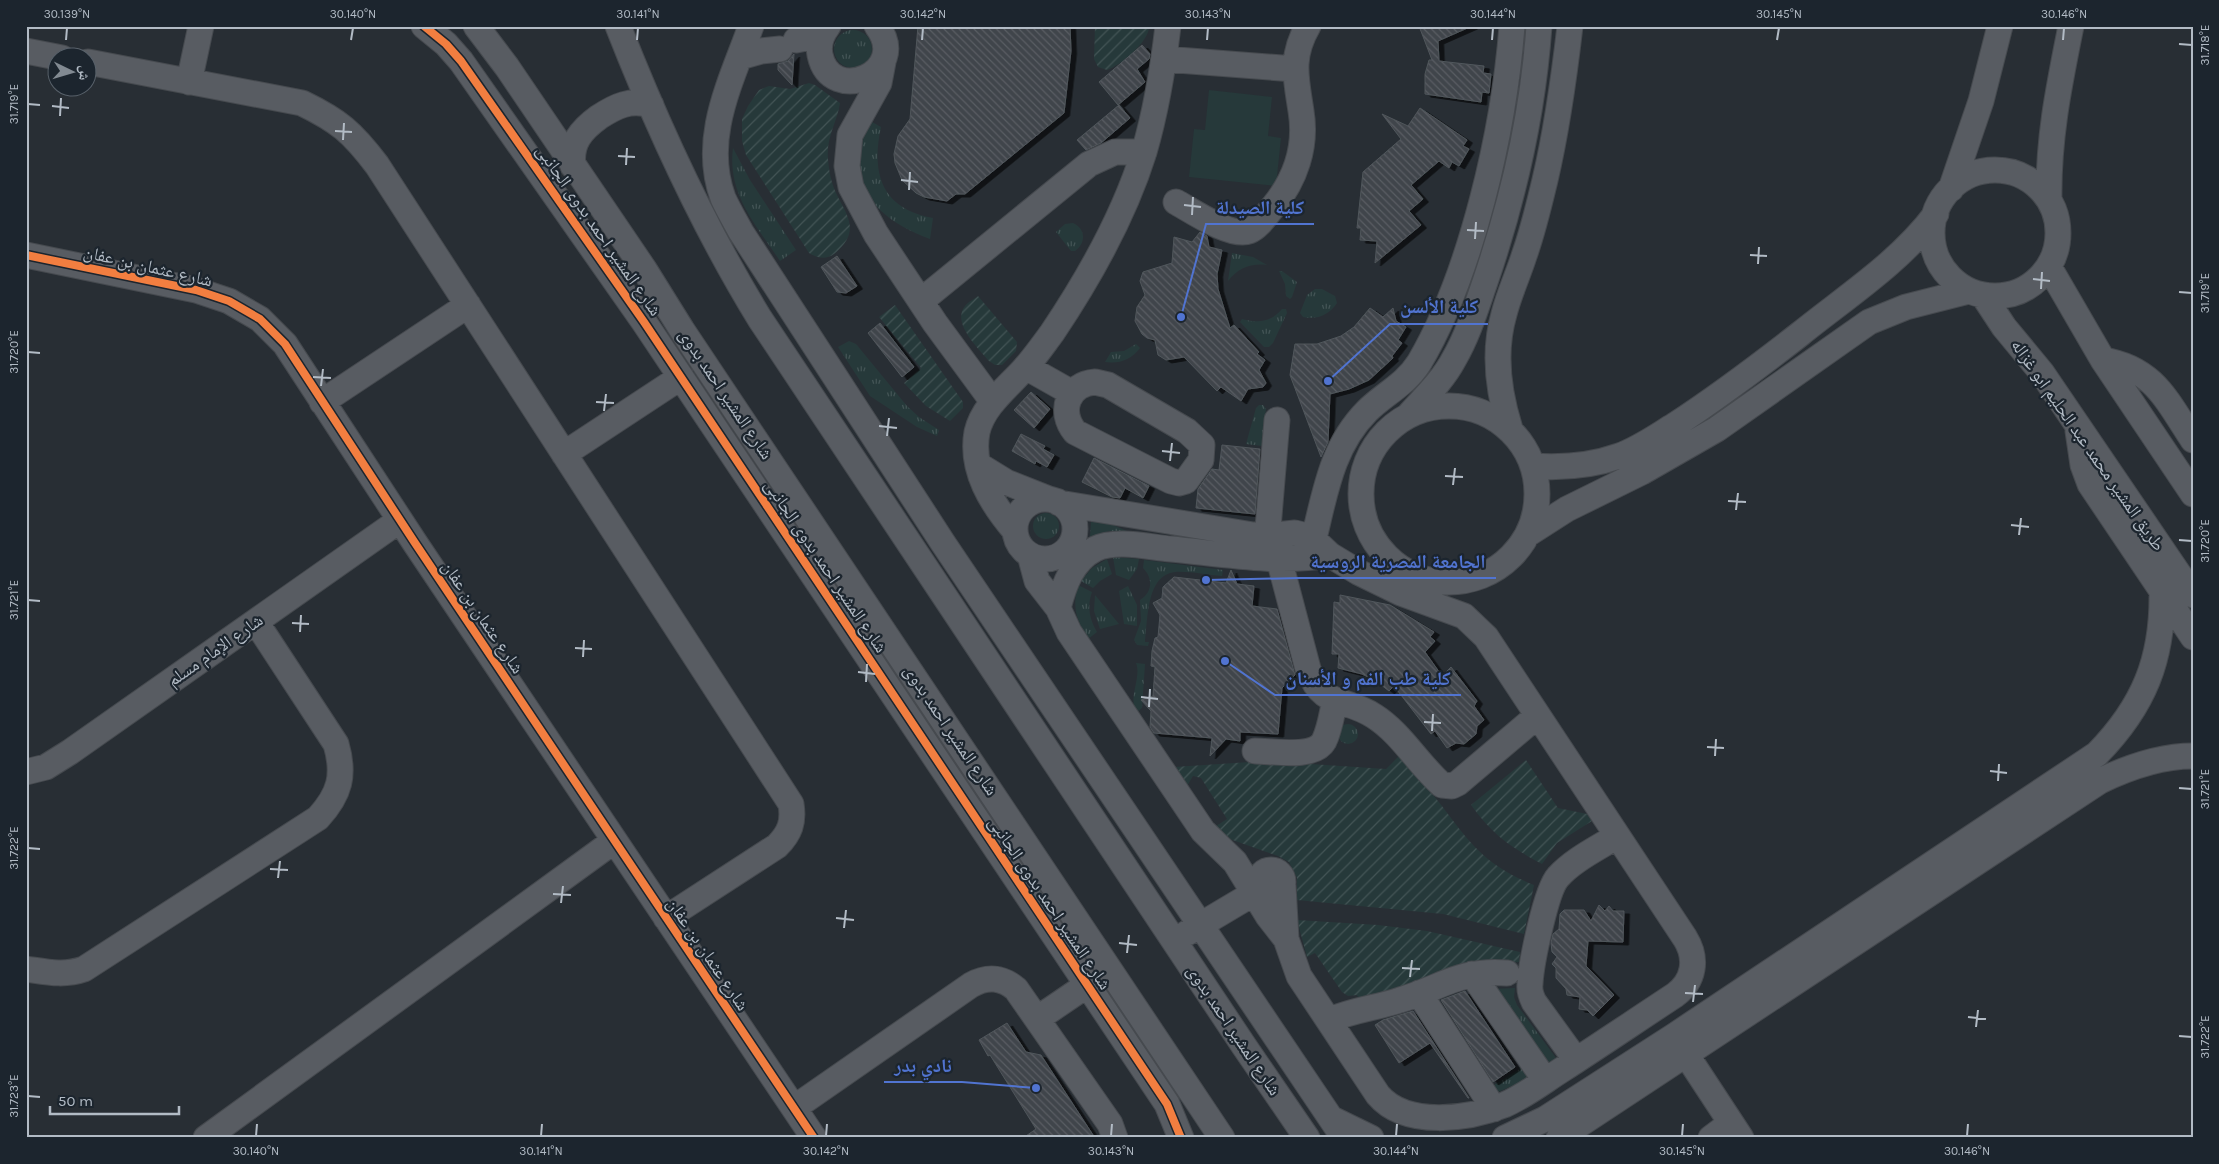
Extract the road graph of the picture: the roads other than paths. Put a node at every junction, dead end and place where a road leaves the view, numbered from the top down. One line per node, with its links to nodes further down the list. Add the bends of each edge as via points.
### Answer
1 (201, 26): 26 (street)
2 (424, 26): 27 (street, شارع المشير احمد بدوى الجانبى, via 451,50)
3 (476, 26): 23 (street, شارع المشير احمد بدوى)
4 (618, 26): 28 (street, شارع المشير احمد بدوى)
5 (751, 26): 19 (street)
6 (758, 26): 16 (street)
7 (1168, 26): 21 (street)
8 (1308, 26): 24 (street, via 1299,45)
9 (1512, 26): 69 (street, via 1489,168 1471,236 1448,303 1410,375 1369,409 1344,441 1329,476)
10 (1539, 26): 51 (street, via 1524,133 1495,254 1461,348 1440,380)
11 (1570, 26): 55 (street, via 1546,179 1500,333 1500,391)
12 (2000, 26): 32 (street, via 1982,101)
13 (2072, 26): 33 (street, via 2052,120)
14 (826, 29): 16 (street); 20 (street, via 819,49)
15 (885, 40): 25 (street, via 871,76 854,82); 29 (street, via 877,88)
16 (788, 45): 19 (street); 20 (street)
17 (26, 51): 18 (street)
18 (48, 55)
19 (740, 57): 36 (street, via 718,120 714,152 724,199)
20 (821, 59): 25 (street, via 830,73)
21 (1164, 59): 24 (street); 30 (street)
22 (98, 64): 26 (street)
23 (507, 67): 27 (street); 31 (street, شارع المشير احمد بدوى)
24 (1295, 69): 34 (street, via 1302,122 1300,156 1286,189 1258,224 1243,232 1231,231)
25 (845, 81): 29 (street, via 853,102)
26 (190, 82): 43 (street, via 302,103 332,118 357,139 377,165)
27 (481, 88): 44 (street, شارع المشير احمد بدوى الجانبى)
28 (651, 105): 31 (street, via 622,104 585,127 573,149); 37 (street, شارع المشير احمد بدوى, via 692,199)
29 (854, 124): 41 (street, via 846,156 851,187 876,234)
30 (1144, 152): 41 (street, via 1115,152 1089,164); 46 (street, via 1119,215 1085,280)
31 (574, 166): 42 (street, شارع المشير احمد بدوى)
32 (1951, 189): 33 (street, via 1975,174 2003,171 2029,180); 35 (street)
33 (2049, 200): 39 (street, via 2056,216 2058,234 2056,251)
34 (1176, 202)
35 (1936, 214): 40 (street, via 1933,229 1938,259 1951,277); 60 (street, via 1894,260 1772,356 1717,397 1635,450 1586,465)
36 (741, 232): 37 (street); 68 (street)
37 (716, 244): 73 (street, شارع المشير احمد بدوى, via 760,319)
38 (26, 255): 49 (street, شارع عثمان بن عفان, via 196,290 229,301 260,319 285,344)
39 (2048, 267): 40 (street, via 2039,279 2013,294); 45 (street)
40 (1976, 293): 54 (street, طريق المشير محمد عبد الحليم ابو غزاله, via 2042,373); 67 (street, via 1906,307 1869,322 1717,429 1642,472 1567,509)
41 (921, 301): 50 (street)
42 (666, 304): 44 (street); 53 (street, شارع المشير احمد بدوى)
43 (468, 305): 49 (street); 58 (street)
44 (644, 322): 47 (street, شارع المشير احمد بدوى الجانبى)
45 (2103, 360): 56 (street, via 2130,367 2154,383); 62 (street)
46 (1026, 367): 48 (street); 50 (street)
47 (681, 377): 57 (street, شارع المشير احمد بدوى الجانبى); 58 (street)
48 (1072, 393): 61 (street, via 1066,413 1075,432); 61 (street, via 1082,385 1102,383 1198,440 1202,453 1197,467 1186,481)
49 (322, 402): 64 (street, شارع عثمان بن عفان)
50 (993, 402): 59 (street, via 977,432)
51 (1409, 415): 55 (street, via 1429,407 1451,405 1472,408 1492,416); 67 (street, via 1388,430 1372,450 1363,474 1361,500 1366,525 1378,548 1396,566 1419,578 1444,583 1470,581 1493,571 1514,555)
52 (1277, 420): 70 (street)
53 (747, 426): 57 (street); 108 (street, شارع المشير احمد بدوى)
54 (2078, 426): 74 (street, via 2082,466 2090,484); 75 (street, طريق المشير محمد عبد الحليم ابو غزاله)
55 (1510, 429): 60 (street, via 1524,446)
56 (2193, 440)
57 (726, 443): 93 (street, شارع المشير احمد بدوى الجانبى)
58 (564, 454): 87 (street, via 791,804 791,827 777,846)
59 (980, 466): 63 (street, via 1006,482); 66 (street, via 989,497)
60 (1533, 466): 67 (street, via 1538,488 1536,512)
61 (1171, 481): 65 (street)
62 (2193, 494)
63 (1054, 501): 65 (street); 66 (street, via 1040,499 1024,507); 72 (street, via 1069,512 1074,524)
64 (400, 520): 77 (street, شارع الإمام مسلم); 85 (street, شارع عثمان بن عفان)
65 (1164, 520): 70 (street)
66 (1015, 531): 71 (street, via 1022,548)
67 (1528, 534)
68 (944, 543): 73 (street); 88 (street)
69 (1322, 547): 70 (street); 80 (street, via 1387,586 1455,612 1472,622 1486,637)
70 (1270, 551): 72 (street, via 1112,545); 79 (street, via 1311,678 1320,692)
71 (1030, 555): 72 (street, via 1049,558); 76 (street, via 1037,580)
72 (1073, 556): 76 (street)
73 (920, 559): 89 (street, شارع المشير احمد بدوى)
74 (2162, 592): 78 (street); 97 (street, via 2160,644 2147,684 2130,715 2097,754)
75 (2193, 594)
76 (1058, 608): 86 (street, via 1069,632 1197,822 1214,844)
77 (256, 622): 83 (street, شارع الإمام مسلم, via 70,752 46,767); 90 (street, via 336,744 341,773 330,804 318,818 84,969 56,974)
78 (2193, 637)
79 (1335, 700): 80 (street, via 1375,716 1438,781 1447,786 1458,783); 81 (street, via 1324,741 1315,750)
80 (1537, 716): 84 (street)
81 (1255, 751)
82 (2193, 756): 97 (street, via 2143,763 2100,781)
83 (26, 772)
84 (1618, 836): 98 (street, via 1563,872 1551,886 1531,977 1534,1002); 98 (street, via 1690,946 1694,965 1682,990)
85 (614, 841): 87 (street, شارع عثمان بن عفان); 104 (street)
86 (1267, 884): 88 (street); 96 (street, via 1299,976)
87 (666, 918): 100 (street, شارع عثمان بن عفان)
88 (1201, 925): 89 (street); 102 (street)
89 (1174, 941): 109 (street, شارع المشير احمد بدوى)
90 (26, 969)
91 (1507, 973): 92 (street)
92 (1472, 974): 94 (street); 99 (street)
93 (1087, 985): 95 (street); 107 (street, شارع المشير احمد بدوى الجانبى, via 1167,1104)
94 (1419, 993): 96 (street); 101 (street)
95 (1037, 1019): 100 (street, via 1010,984 996,978 979,980); 106 (street, via 1110,1124)
96 (1330, 1020): 101 (street, via 1378,1095 1393,1108 1444,1118)
97 (1680, 1045): 103 (street); 111 (street); 112 (street)
98 (1576, 1060): 99 (street)
99 (1545, 1080): 101 (street, via 1516,1099)
100 (794, 1108): 105 (street, شارع عثمان بن عفان)
101 (1494, 1108)
102 (1338, 1128): 110 (street)
103 (1736, 1130): 113 (street)
104 (206, 1138)
105 (814, 1138)
106 (1115, 1138)
107 (1181, 1138)
108 (1222, 1138)
109 (1307, 1138)
110 (1371, 1138)
111 (1505, 1138)
112 (1559, 1138)
113 (1711, 1138)

